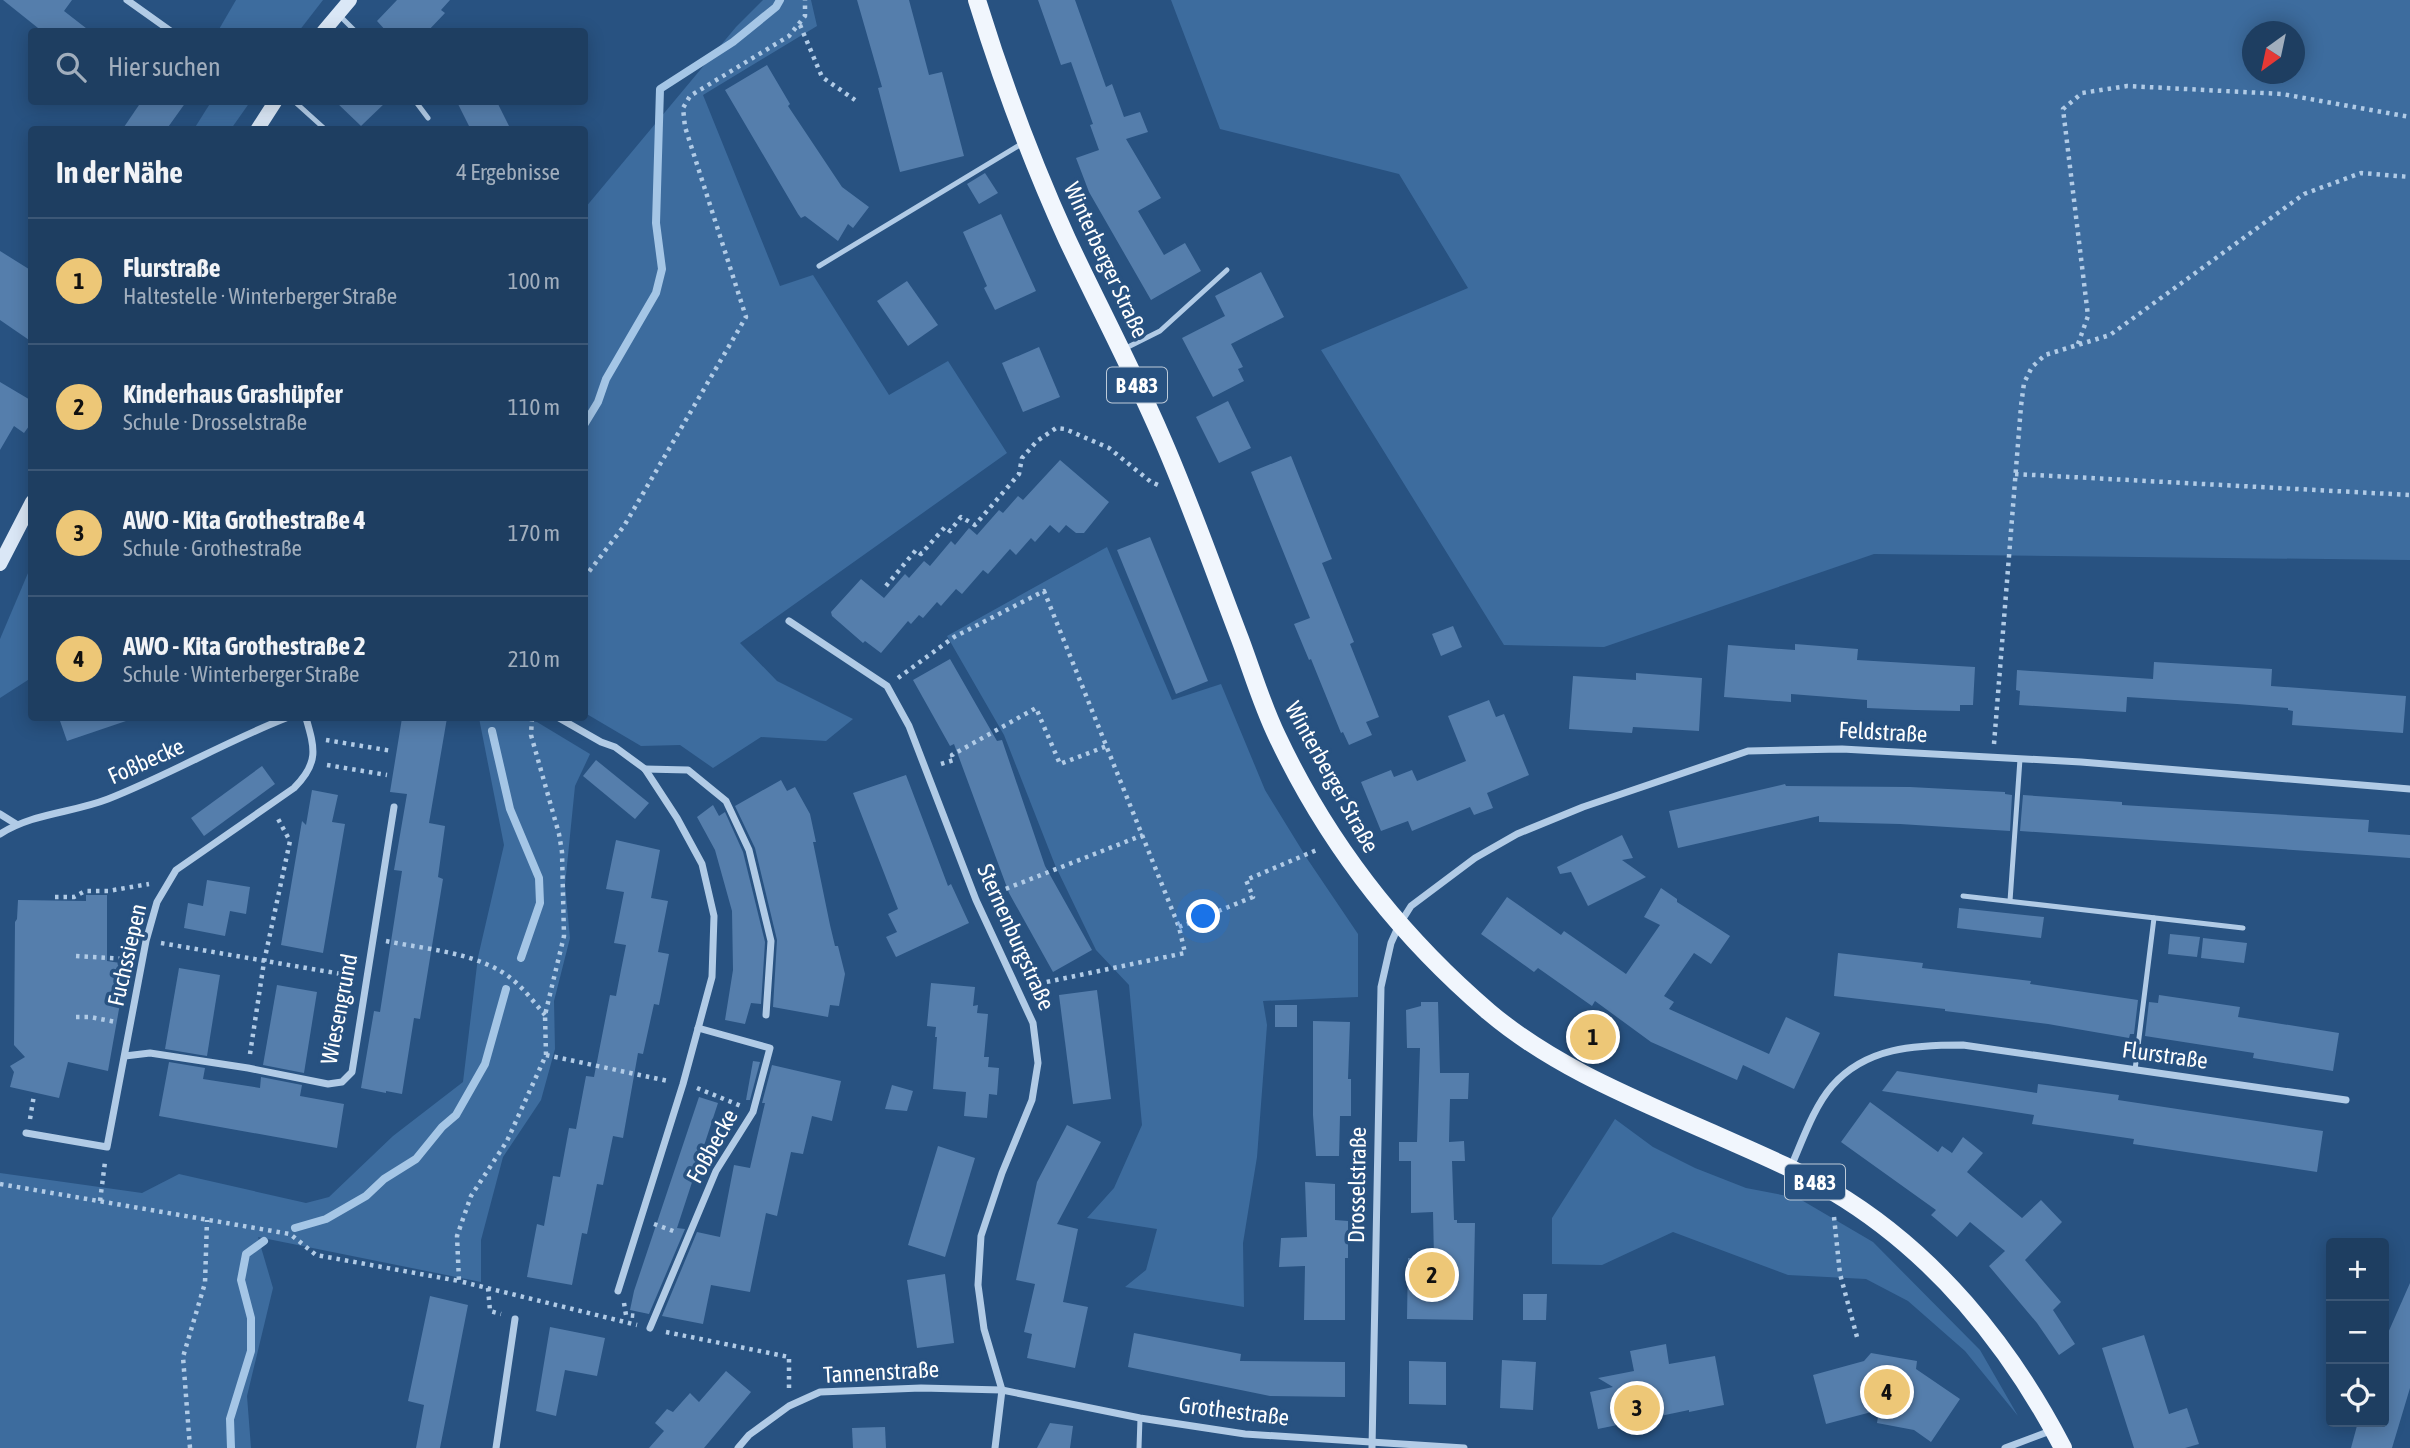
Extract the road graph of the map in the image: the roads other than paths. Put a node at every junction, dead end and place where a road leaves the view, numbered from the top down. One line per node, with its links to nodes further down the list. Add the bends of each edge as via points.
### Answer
1 (127, 0): 5 (street)
2 (350, 0): 4 (main road)
3 (977, 0): 14 (main road, Winterberger Straße / B 483)
4 (338, 14): 6 (main road); 7 (lane)
5 (166, 28)
6 (326, 28)
7 (352, 28)
8 (273, 105): 12 (main road)
9 (298, 105): 13 (lane)
10 (418, 105): 11 (lane)
11 (428, 118)
12 (260, 126)
13 (322, 126)
14 (1027, 141): 15 (lane); 17 (main road, Winterberger Straße / B 483)
15 (819, 265)
16 (1227, 270): 17 (lane, via 1160,331)
17 (1121, 350): 34 (main road, Winterberger Straße / B 483, via 1186,494 1276,735 1335,841)
18 (25, 524): 19 (main road)
19 (0, 565)
20 (789, 621): 46 (street, Sternenburgstraße, via 887,686 913,737 976,900 1033,1023 1038,1063 1032,1100 981,1236 978,1285 984,1329)
21 (278, 721): 29 (street, Foßbecke, via 105,800)
22 (307, 721): 38 (street, Fuchssiepen, via 313,762 305,776 176,870 157,902)
23 (564, 721): 25 (street, Foßbecke, via 615,747)
24 (2020, 759): 26 (street, Feldstraße); 32 (lane); 34 (street, Feldstraße, via 1842,748 1748,751 1517,834 1429,892 1411,906)
25 (645, 769): 36 (street, via 688,770 726,801 748,850 771,941); 37 (street, Foßbecke, via 702,864 714,916 712,977)
26 (2410, 789)
27 (394, 807): 38 (street, Wiesengrund, via 352,1072 342,1082 328,1084 150,1053)
28 (0, 814): 29 (street)
29 (16, 824): 30 (street, Foßbecke)
30 (0, 834)
31 (1963, 896): 32 (lane)
32 (2010, 901): 33 (lane)
33 (2154, 918): 35 (lane); 39 (lane)
34 (1399, 925): 42 (main road, Winterberger Straße / B 483, via 1489,1012 1542,1050 1616,1090); 49 (street, Drosselstraße, via 1380,999)
35 (2243, 928)
36 (766, 1015)
37 (698, 1028): 43 (street, Foßbecke); 45 (street, Foßbecke, via 769,1048 753,1112 716,1171)
38 (125, 1056): 41 (street, Fuchssiepen, via 107,1147)
39 (2135, 1070): 40 (street, Flurstraße); 42 (street, Flurstraße, via 1963,1045 1878,1054 1856,1064 1832,1087)
40 (2346, 1100)
41 (26, 1133)
42 (1790, 1170): 48 (main road, Winterberger Straße / B 483, via 1832,1191 1877,1222 1945,1280 2021,1375)
43 (618, 1291)
44 (515, 1319): 50 (street)
45 (650, 1328)
46 (1002, 1390): 47 (street, Grothestraße); 51 (street, Tannenstraße, via 820,1392 789,1406); 52 (street, Sternenburgstraße)
47 (1140, 1418): 49 (street, Grothestraße); 53 (lane)
48 (2053, 1430): 55 (street); 56 (main road, Winterberger Straße / B 483)
49 (1372, 1446): 54 (street, Grothestraße)
50 (496, 1448)
51 (738, 1448)
52 (995, 1448)
53 (1139, 1448)
54 (1464, 1448)
55 (2005, 1448)
56 (2063, 1448)

